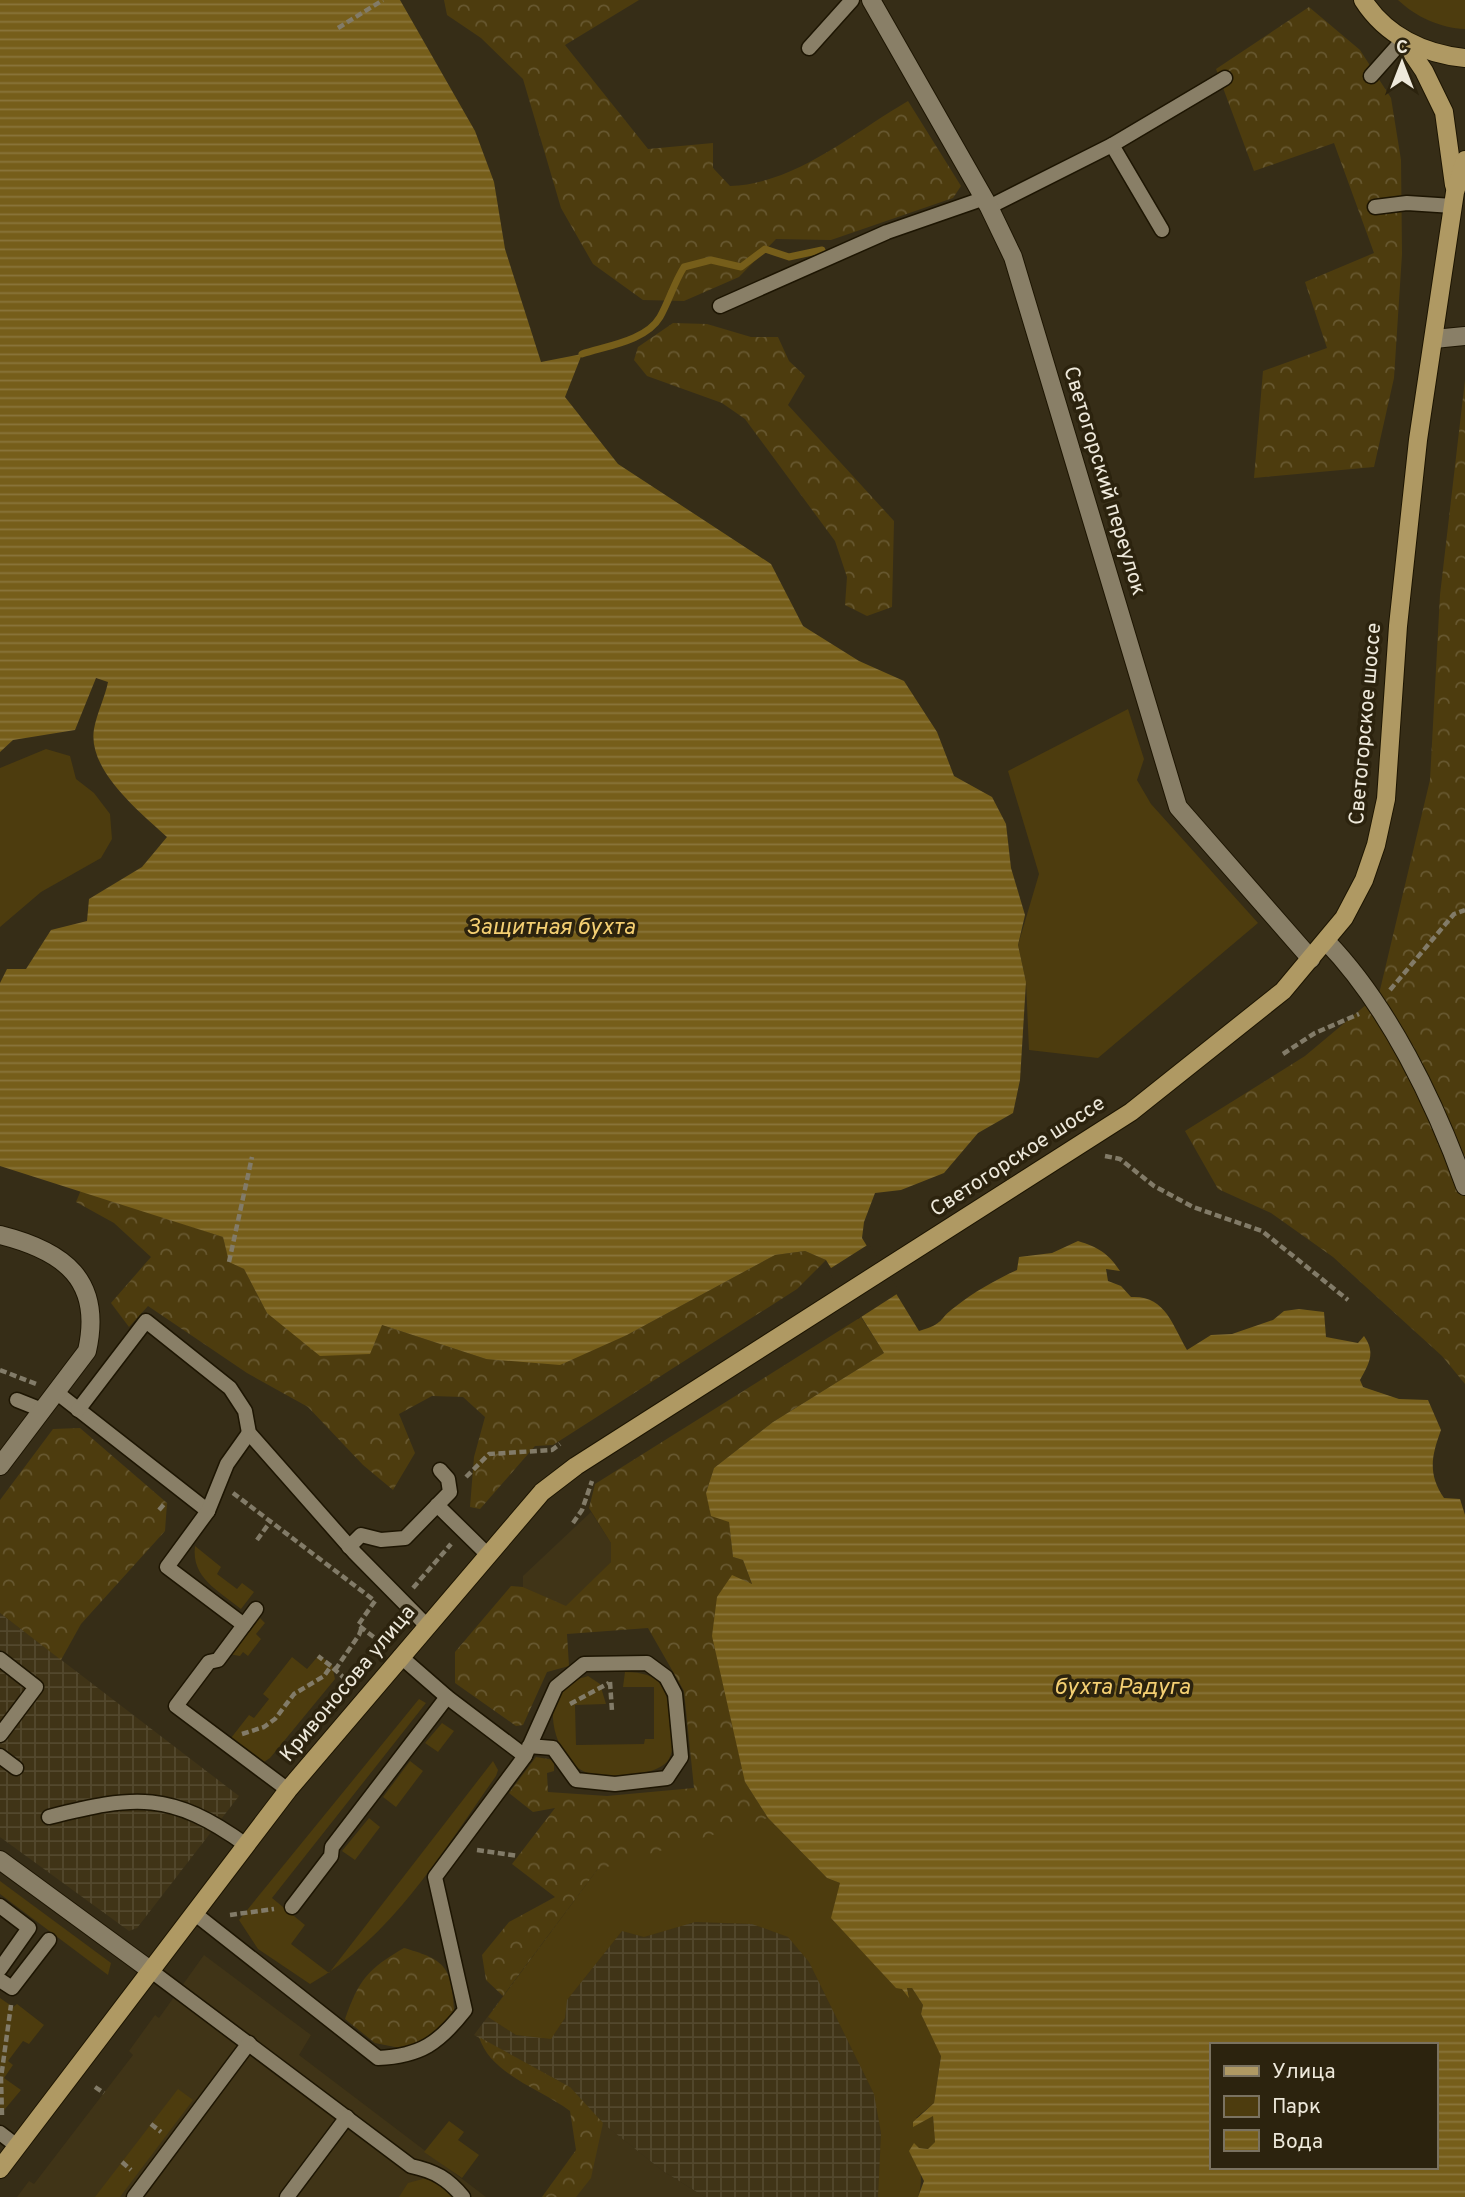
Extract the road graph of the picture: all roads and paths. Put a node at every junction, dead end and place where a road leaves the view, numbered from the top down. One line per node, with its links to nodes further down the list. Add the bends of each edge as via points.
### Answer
1 (383, 0): 5 (path)
2 (852, 0): 7 (lane)
3 (871, 0): 14 (street, Светогорский переулок)
4 (1363, 0): 6 (main road)
5 (338, 28)
6 (1403, 40): 8 (main road, via 1422,50); 9 (lane); 13 (main road, Светогорское шоссе, via 1444,112)
7 (809, 48)
8 (1465, 58)
9 (1371, 76)
10 (1225, 78): 11 (lane)
11 (1112, 145): 14 (lane); 16 (lane)
12 (1465, 160): 13 (main road, Светогорское шоссе)
13 (1454, 199): 15 (lane); 19 (main road, Светогорское шоссе)
14 (987, 202): 17 (lane, via 887,232); 23 (street, Светогорский переулок, via 1013,257 1178,807)
15 (1375, 206)
16 (1161, 230)
17 (720, 306)
18 (1465, 337): 19 (street)
19 (1434, 339): 22 (main road, Светогорское шоссе, via 1398,626 1386,799 1364,880)
20 (1465, 910): 21 (path)
21 (1454, 914)
22 (1326, 941): 23 (main road, Светогорское шоссе); 26 (street, via 1353,968 1392,1033 1445,1129)
23 (1311, 959): 30 (main road, Светогорское шоссе, via 1264,1008 1131,1112)
24 (1105, 1156): 29 (path, via 1120,1159 1154,1186 1193,1207 1262,1231)
25 (252, 1157): 28 (path)
26 (1465, 1186)
27 (0, 1235): 33 (street, via 56,1257 79,1277 91,1304 88,1351)
28 (229, 1262)
29 (1348, 1300)
30 (813, 1314): 51 (main road, Кривоносова улица, via 576,1466 542,1492)
31 (0, 1370): 32 (path)
32 (23, 1379)
33 (55, 1392): 35 (street); 36 (lane)
34 (17, 1400): 35 (lane)
35 (42, 1410): 39 (street)
36 (78, 1410): 37 (lane, via 146,1321 230,1388 245,1410); 45 (lane)
37 (249, 1433): 42 (lane, via 227,1464); 50 (lane)
38 (560, 1444): 43 (path, via 552,1450 489,1454)
39 (0, 1466)
40 (440, 1470): 43 (lane, via 448,1479)
41 (592, 1481): 47 (path)
42 (221, 1484): 45 (lane); 46 (path)
43 (450, 1492): 44 (lane)
44 (437, 1505): 48 (lane); 50 (lane, via 405,1538 381,1540 361,1535)
45 (208, 1511): 54 (lane, via 167,1567)
46 (270, 1522): 49 (path); 56 (path, via 375,1601 358,1625)
47 (573, 1523)
48 (463, 1530): 51 (lane); 52 (path)
49 (257, 1540)
50 (349, 1547): 52 (lane)
51 (488, 1555): 55 (main road, Кривоносова улица)
52 (402, 1604): 55 (lane)
53 (256, 1609): 54 (lane)
54 (244, 1625): 69 (lane, via 176,1706)
55 (426, 1625): 59 (main road, Кривоносова улица)
56 (362, 1627): 57 (path); 61 (path)
57 (375, 1638)
58 (318, 1656): 61 (path)
59 (400, 1656): 65 (lane); 73 (main road, Кривоносова улица)
60 (0, 1659): 68 (lane, via 36,1687)
61 (333, 1668): 62 (path); 69 (path, via 294,1694 275,1719)
62 (343, 1677)
63 (610, 1682): 67 (path)
64 (611, 1696): 66 (path)
65 (447, 1697): 70 (lane); 80 (lane)
66 (612, 1711)
67 (541, 1719): 70 (lane); 70 (lane, via 556,1687 584,1664 647,1663 666,1677 675,1695 681,1757 667,1778 615,1784 576,1780 553,1748)
68 (0, 1735)
69 (224, 1744): 73 (lane)
70 (527, 1751): 76 (lane)
71 (0, 1756): 72 (lane)
72 (16, 1768)
73 (288, 1790): 75 (main road, Кривоносова улица)
74 (49, 1816): 75 (lane, via 103,1803 145,1801 185,1808)
75 (246, 1845): 82 (main road, Кривоносова улица)
76 (459, 1846): 77 (path); 82 (lane, via 435,1877 465,2010 434,2043 404,2057 378,2058)
77 (518, 1856)
78 (0, 1860): 86 (street)
79 (0, 1906): 85 (lane, via 29,1928)
80 (292, 1907)
81 (272, 1910): 83 (path)
82 (194, 1913): 86 (main road, Кривоносова улица)
83 (230, 1915)
84 (49, 1940): 87 (lane)
85 (0, 1969)
86 (150, 1970): 88 (lane); 93 (main road, Кривоносова улица)
87 (6, 1984): 92 (path)
88 (249, 2043): 91 (lane); 95 (lane)
89 (96, 2087): 90 (path)
90 (104, 2093)
91 (347, 2116): 96 (lane); 97 (lane, via 411,2165 432,2170 450,2182)
92 (1, 2126): 93 (lane)
93 (17, 2146): 94 (main road, Кривоносова улица)
94 (0, 2169)
95 (134, 2197)
96 (287, 2197)
97 (463, 2197)

